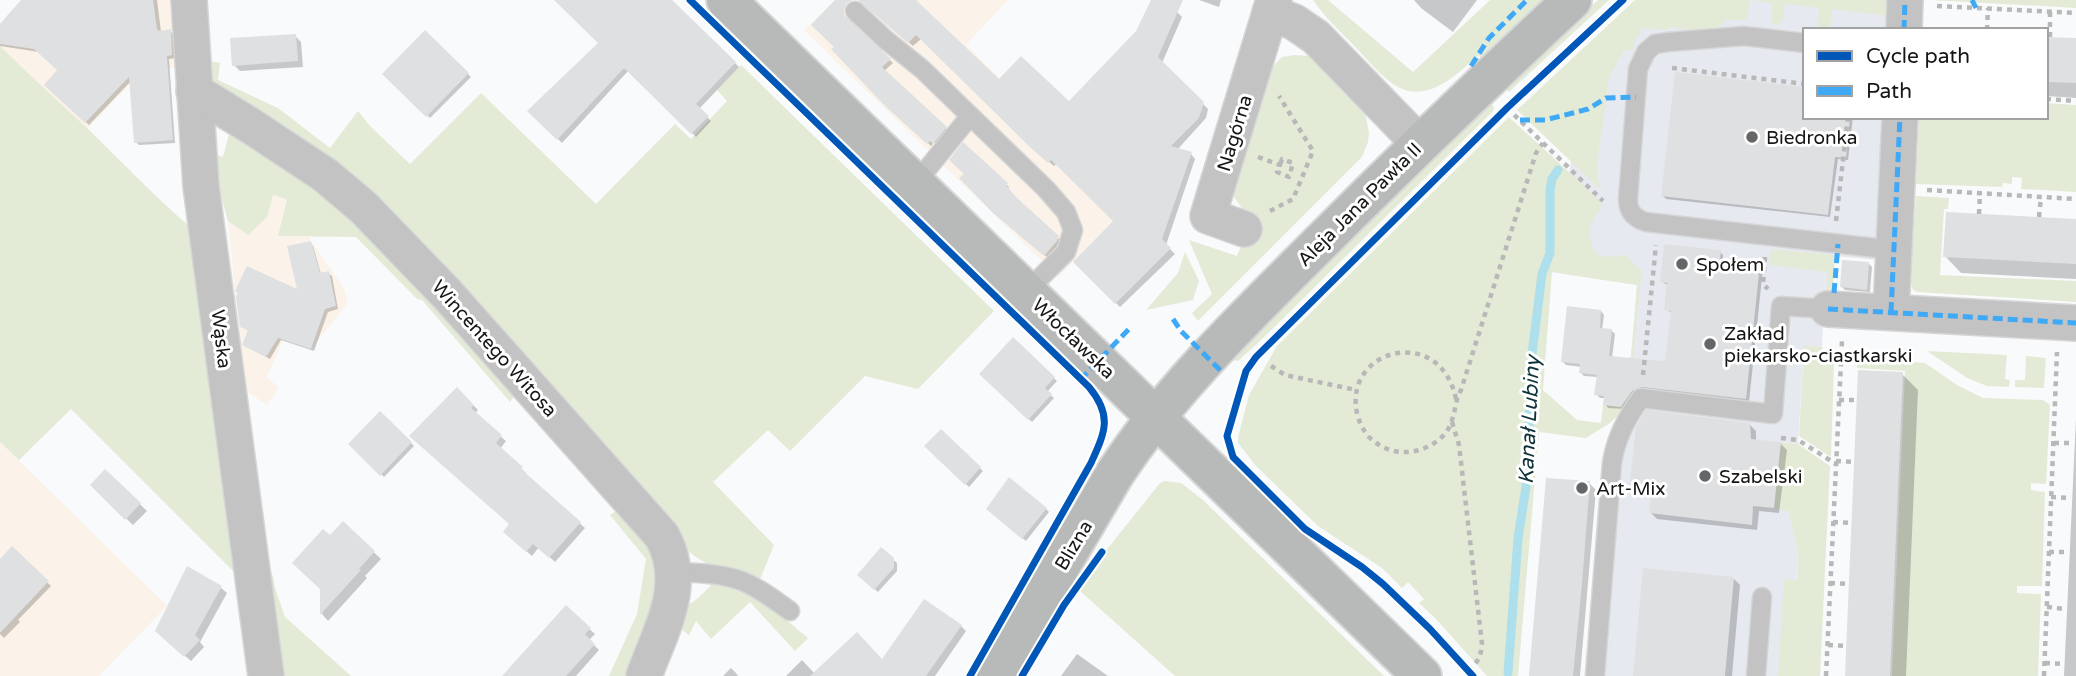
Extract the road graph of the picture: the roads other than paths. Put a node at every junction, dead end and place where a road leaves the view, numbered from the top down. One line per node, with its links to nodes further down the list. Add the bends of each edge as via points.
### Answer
1 (189, 0): 9 (street, Wąska)
2 (726, 0): 13 (street, Włocławska)
3 (1572, 0): 12 (street, Aleja Jana Pawła II)
4 (1916, 3): 7 (street)
5 (1272, 7): 12 (street, Nagórna, via 1316,37); 14 (street, Nagórna, via 1208,216)
6 (855, 11): 10 (lane)
7 (1905, 28)
8 (1803, 43): 15 (lane, via 1744,36 1668,42 1646,52 1638,69 1630,211 1646,222)
9 (194, 91): 21 (street, Wincentego Witosa, via 325,175 363,206 662,536); 24 (street, Wąska, via 201,186)
10 (970, 116): 13 (lane); 16 (lane, via 1046,189 1066,212 1073,230 1066,252)
11 (1900, 119): 15 (street)
12 (1420, 144): 20 (street, Aleja Jana Pawła II, via 1224,338)
13 (915, 184): 16 (street, Włocławska)
14 (1244, 229)
15 (1894, 250): 18 (street)
16 (1026, 292): 20 (street, Włocławska)
17 (1828, 309): 18 (street); 28 (lane, via 1781,306 1773,414 1641,398 1625,420 1612,463)
18 (1891, 313): 19 (street)
19 (2076, 323)
20 (1155, 417): 26 (street, Blizna, via 1114,475); 27 (street, Włocławska)
21 (674, 572): 23 (lane, via 740,580); 25 (street, Wincentego Witosa, via 670,604)
22 (1762, 597): 29 (lane)
23 (790, 611)
24 (266, 676)
25 (644, 676)
26 (996, 676)
27 (1422, 676)
28 (1595, 676)
29 (1756, 676)

